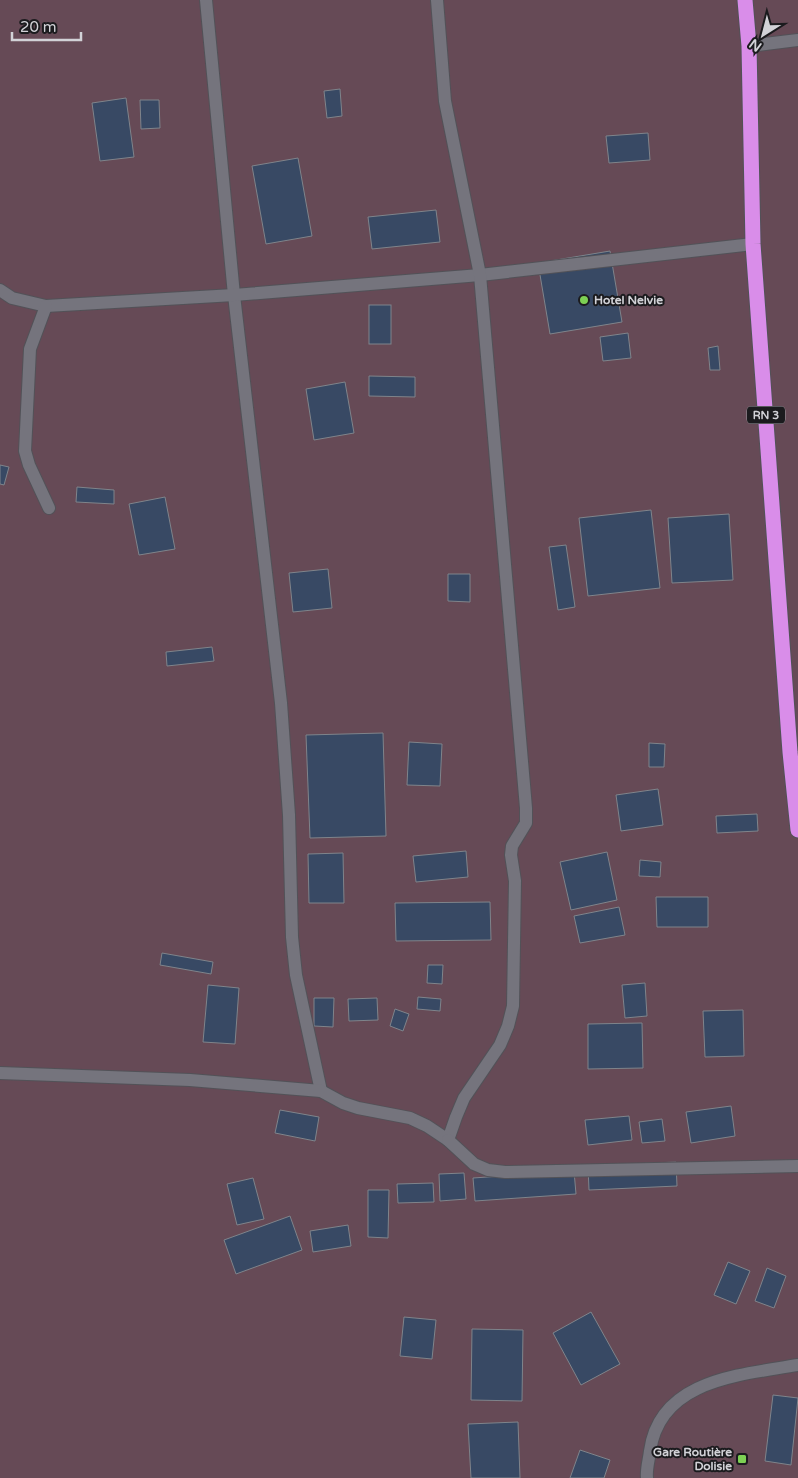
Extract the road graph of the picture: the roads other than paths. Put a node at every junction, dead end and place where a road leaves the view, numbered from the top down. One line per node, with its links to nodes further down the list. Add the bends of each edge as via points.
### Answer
1 (206, 0): 9 (street)
2 (437, 0): 7 (street, via 445,101)
3 (745, 0): 5 (highway, RN 3)
4 (798, 40): 5 (street)
5 (749, 46): 6 (highway, RN 3)
6 (753, 244): 7 (street); 12 (highway, RN 3)
7 (480, 275): 9 (street); 16 (street, via 527,816 512,846 515,881 513,1006 500,1045 464,1098)
8 (0, 290): 10 (street, via 12,298)
9 (234, 295): 10 (street); 15 (street, via 281,702 296,976)
10 (46, 306): 11 (street, via 30,349 25,451)
11 (49, 508)
12 (794, 752): 13 (highway, RN 3)
13 (798, 830)
14 (0, 1073): 15 (street, via 190,1080)
15 (321, 1091): 16 (street, via 358,1108 410,1118)
16 (448, 1140): 17 (street, via 474,1164 505,1172)
17 (798, 1166)
18 (798, 1366): 19 (street, via 726,1377 697,1388 677,1401 652,1437)
19 (647, 1478)

